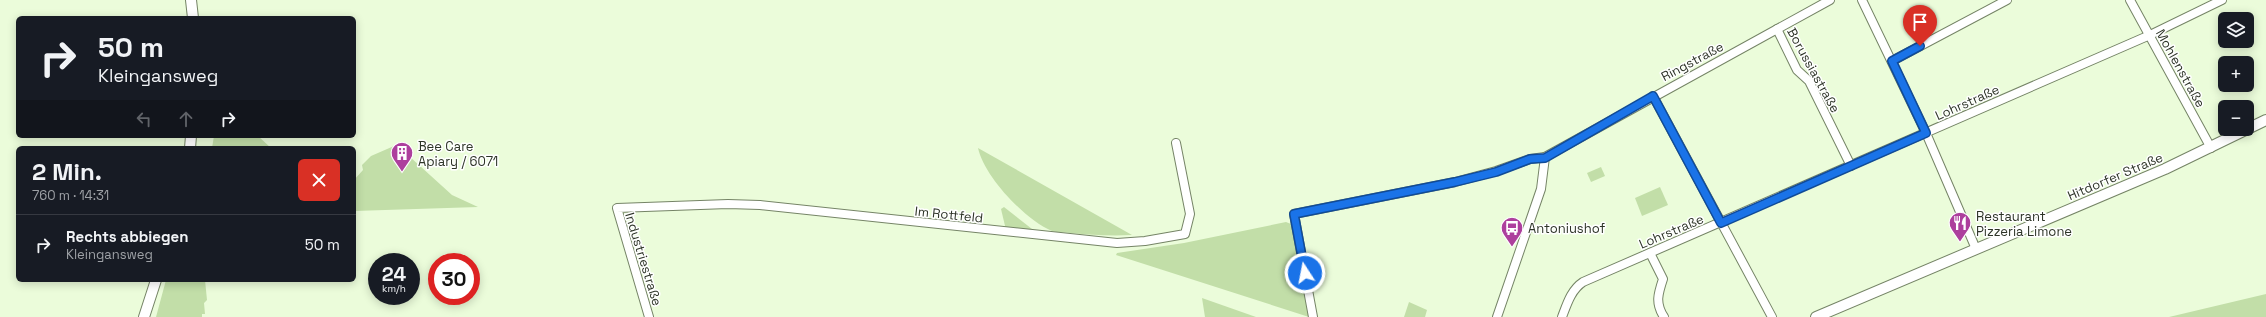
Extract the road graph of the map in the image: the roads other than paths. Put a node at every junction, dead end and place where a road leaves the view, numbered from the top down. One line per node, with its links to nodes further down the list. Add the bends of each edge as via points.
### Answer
1 (191, 0): 7 (street)
2 (1830, 0): 8 (street, Ringstraße)
3 (1862, 0): 10 (street)
4 (2007, 0): 10 (street)
5 (2130, 0): 9 (street, Mohlenstraße)
6 (2222, 0): 9 (street, Lohrstraße)
7 (193, 16)
8 (1777, 29): 11 (street, Ringstraße); 17 (street, Borussiastraße, via 1797,70 1809,81)
9 (2150, 35): 13 (street, Lohrstraße); 15 (street, Mohlenstraße)
10 (1892, 61): 13 (street)
11 (1653, 96): 16 (street, Ringstraße); 19 (street)
12 (2266, 120): 15 (street, Hitdorfer Straße)
13 (1926, 133): 17 (street, Lohrstraße); 20 (street)
14 (1176, 143): 18 (street, Im Rottfeld, via 1190,214 1185,234 1145,241 1117,243 1056,238 760,205)
15 (2211, 148): 20 (street, Hitdorfer Straße)
16 (1545, 158): 26 (street, via 1530,159 1496,172 1455,182 1294,214); 27 (street, via 1541,189)
17 (1851, 166): 19 (street, Lohrstraße)
18 (617, 208): 25 (street, Industriestraße)
19 (1721, 223): 21 (street, Lohrstraße); 30 (street)
20 (1976, 249): 23 (street, Hitdorfer Straße)
21 (1650, 253): 28 (street, Lohrstraße, via 1576,286); 29 (street, via 1663,279 1657,297 1658,306)
22 (155, 282): 24 (street)
23 (1828, 314): 31 (street, Hitdorfer Straße)
24 (144, 317)
25 (649, 317)
26 (1313, 317)
27 (1497, 317)
28 (1562, 317)
29 (1664, 317)
30 (1772, 317)
31 (1816, 317)

